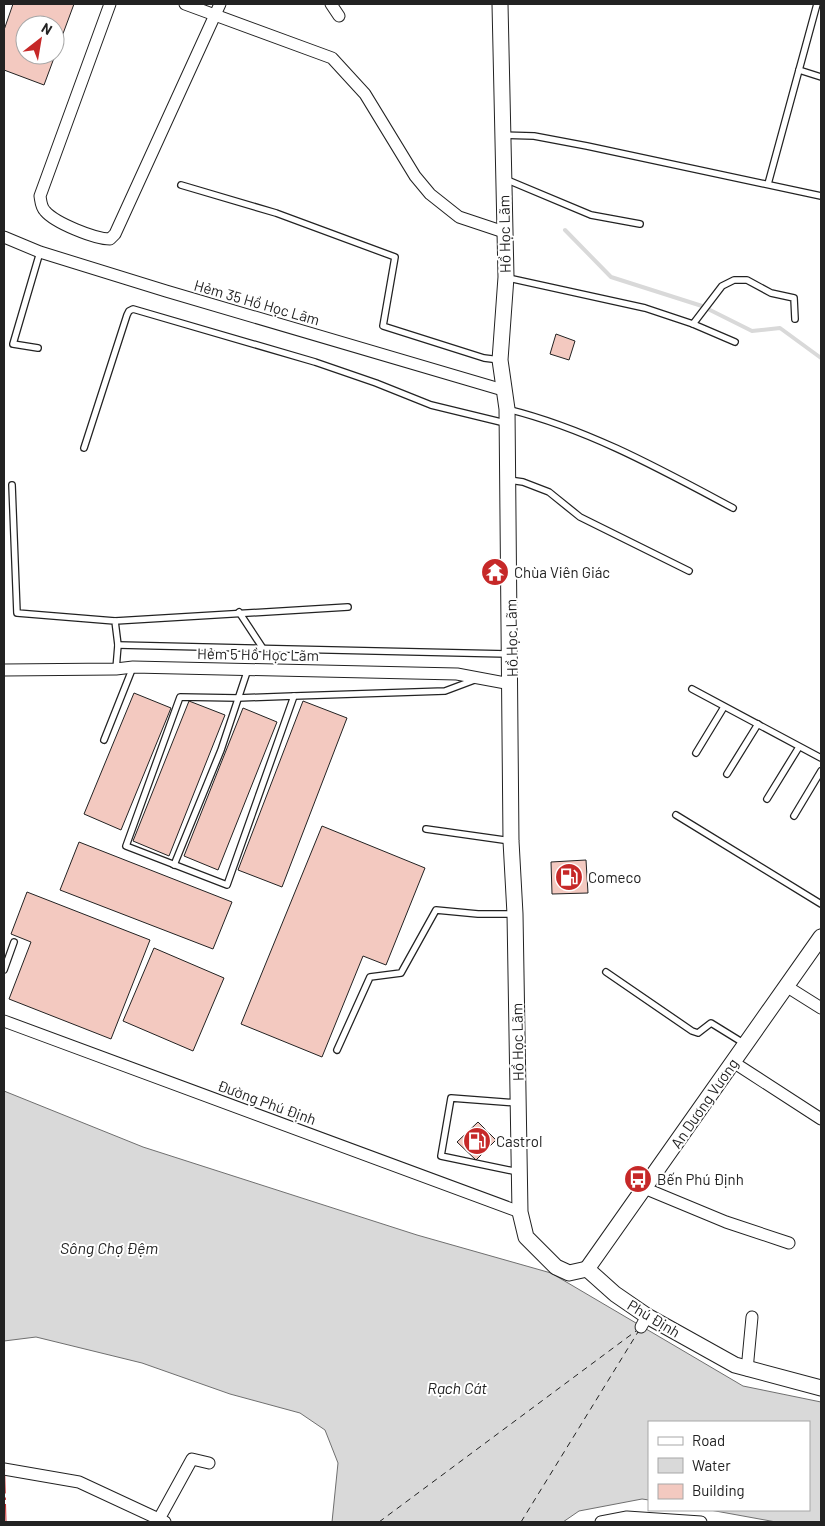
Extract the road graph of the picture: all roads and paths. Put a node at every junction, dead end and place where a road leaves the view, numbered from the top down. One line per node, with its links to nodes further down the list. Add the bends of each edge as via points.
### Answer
1 (110, 4): 6 (street, via 42,186 41,206 52,217 94,237 110,239)
2 (185, 4): 6 (street)
3 (331, 4): 7 (street)
4 (500, 4): 10 (main road, Hồ Học Lãm)
5 (817, 4): 8 (lane)
6 (218, 9): 16 (street, via 332,58 365,94 415,176 430,194 459,217)
7 (339, 16)
8 (799, 70): 9 (lane); 12 (lane)
9 (821, 77)
10 (504, 135): 11 (main road, Hồ Học Lãm); 12 (lane, via 534,136)
11 (503, 178): 15 (lane, via 591,214); 16 (main road, Hồ Học Lãm)
12 (768, 184): 14 (lane)
13 (181, 185): 24 (lane, via 276,212 395,257 383,326 484,358)
14 (821, 196)
15 (640, 224)
16 (504, 232): 19 (main road, Hồ Học Lãm)
17 (4, 237): 18 (street, Hẻm 35 Hồ Học Lãm)
18 (40, 252): 23 (lane, via 12,344); 25 (street, Hẻm 35 Hồ Học Lãm)
19 (506, 277): 21 (lane, via 645,308); 24 (main road, Hồ Học Lãm)
20 (795, 319): 21 (lane, via 794,298 771,293 747,280 734,280 722,286)
21 (693, 324): 22 (lane)
22 (735, 342)
23 (38, 348)
24 (500, 360): 25 (main road, Hồ Học Lãm)
25 (503, 390): 26 (main road, Hồ Học Lãm)
26 (507, 416): 27 (lane, via 438,408 315,362 133,309 127,315); 28 (main road, Hồ Học Lãm); 30 (lane, via 549,420 618,448)
27 (84, 448)
28 (509, 480): 31 (lane, via 549,492 580,517); 37 (main road, Hồ Học Lãm)
29 (12, 484): 34 (lane, via 17,613)
30 (733, 508)
31 (689, 571)
32 (348, 607): 33 (lane)
33 (239, 612): 34 (lane); 36 (lane)
34 (115, 621): 35 (lane)
35 (118, 645): 36 (lane); 39 (lane)
36 (262, 647): 37 (lane)
37 (510, 654): 43 (main road, Hồ Học Lãm)
38 (133, 667): 39 (street, Hẻm 5 Hồ Học Lãm); 40 (street, Hẻm 5 Hồ Học Lãm); 49 (lane)
39 (116, 669): 41 (street, Hẻm 5 Hồ Học Lãm)
40 (248, 669): 42 (street, Hẻm 5 Hồ Học Lãm, via 456,674); 46 (lane)
41 (4, 670)
42 (479, 678): 43 (street, Hẻm 5 Hồ Học Lãm); 45 (lane, via 446,691)
43 (511, 684): 59 (main road, Hồ Học Lãm)
44 (692, 689): 47 (lane)
45 (294, 696): 46 (lane); 60 (lane, via 227,885)
46 (238, 698): 60 (lane, via 221,750); 60 (lane, via 180,697 126,846)
47 (724, 707): 48 (lane); 51 (lane)
48 (758, 724): 50 (lane); 54 (lane)
49 (104, 740)
50 (799, 747): 52 (lane); 55 (lane)
51 (696, 753)
52 (821, 758)
53 (821, 771): 57 (lane)
54 (727, 774)
55 (767, 799)
56 (676, 815): 61 (lane)
57 (794, 816)
58 (426, 829): 59 (lane)
59 (511, 840): 62 (main road, Hồ Học Lãm)
60 (174, 865)
61 (821, 904)
62 (515, 914): 71 (lane, via 436,910 401,973 370,977); 73 (main road, Hồ Học Lãm)
63 (820, 941): 67 (main road, An Dương Vương)
64 (14, 942): 65 (lane)
65 (4, 970)
66 (606, 972): 70 (lane, via 692,1031 698,1033 711,1023)
67 (786, 986): 68 (street); 70 (main road, An Dương Vương)
68 (821, 1008)
69 (4, 1020): 77 (street, Đường Phú Định)
70 (745, 1044): 72 (main road, An Dương Vương)
71 (337, 1050)
72 (733, 1062): 74 (street); 76 (main road, An Dương Vương)
73 (518, 1103): 75 (main road, Hồ Học Lãm); 75 (lane, via 451,1098 441,1156)
74 (821, 1120)
75 (520, 1172): 77 (main road, Hồ Học Lãm)
76 (644, 1188): 78 (street, via 726,1222); 79 (main road, An Dương Vương)
77 (520, 1212): 79 (main road, via 526,1237 556,1267 569,1273)
78 (789, 1243)
79 (587, 1269): 81 (main road, Phú Định, via 644,1322)
80 (752, 1317): 81 (street)
81 (747, 1370): 82 (main road, Phú Định)
82 (821, 1388)
83 (209, 1463): 85 (street, via 192,1459)
84 (4, 1470): 85 (street, via 79,1482)
85 (161, 1521)
86 (601, 1522): 87 (street, via 627,1517)
87 (686, 1522): 88 (street)
88 (701, 1522)

